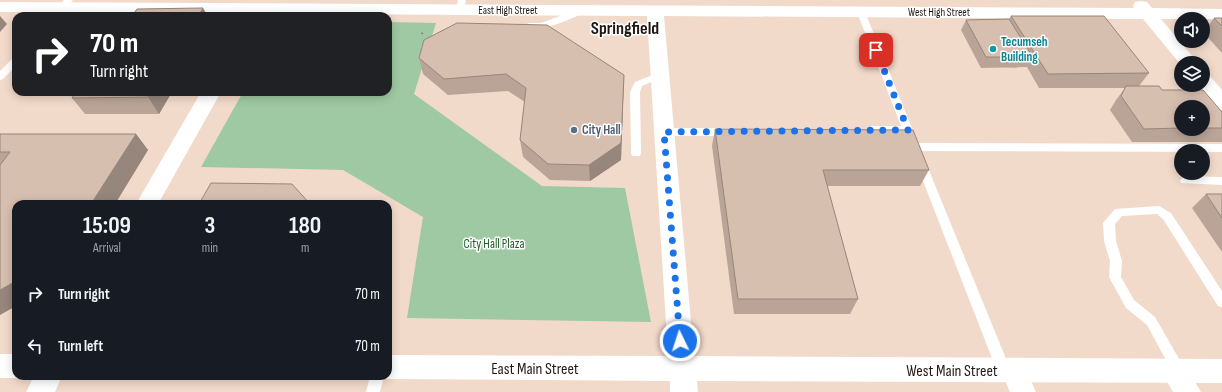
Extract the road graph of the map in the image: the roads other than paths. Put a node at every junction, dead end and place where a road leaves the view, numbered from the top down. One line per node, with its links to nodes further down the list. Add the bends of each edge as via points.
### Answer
1 (676, 0): 9 (street)
2 (461, 5): 7 (street, East High Street); 8 (street, East High Street)
3 (621, 5): 8 (street, East High Street); 9 (street, East High Street)
4 (0, 7): 6 (street, East High Street)
5 (1142, 7): 10 (street, West High Street); 11 (street, West High Street); 13 (street)
6 (62, 8): 7 (street, East High Street)
7 (258, 8)
8 (581, 10): 12 (lane, via 542,26)
9 (655, 10): 10 (street, West High Street); 15 (street)
10 (861, 12): 21 (lane)
11 (1222, 14)
12 (518, 26)
13 (1183, 56)
14 (12, 64): 16 (lane)
15 (660, 75): 23 (street); 26 (lane, via 638,84 634,92)
16 (0, 78)
17 (1210, 88): 19 (street)
18 (209, 96): 29 (street)
19 (1222, 103)
20 (861, 130): 21 (lane)
21 (908, 130): 24 (lane)
22 (743, 131): 23 (lane)
23 (664, 132): 39 (street)
24 (915, 147): 25 (lane); 35 (lane)
25 (1222, 148)
26 (636, 153)
27 (1186, 180): 28 (lane)
28 (1222, 181)
29 (149, 200)
30 (1222, 302): 36 (lane, via 1168,216 1159,210 1119,212 1110,223 1110,241 1116,261 1115,277 1130,304 1151,321)
31 (0, 366): 32 (street)
32 (12, 366)
33 (392, 367): 39 (street, East Main Street)
34 (1222, 371): 36 (street, West Main Street)
35 (1014, 378): 36 (street, West Main Street); 39 (street, West Main Street)
36 (1180, 378)
37 (47, 380): 40 (street)
38 (376, 380): 41 (lane)
39 (683, 381)
40 (40, 392)
41 (373, 392)

